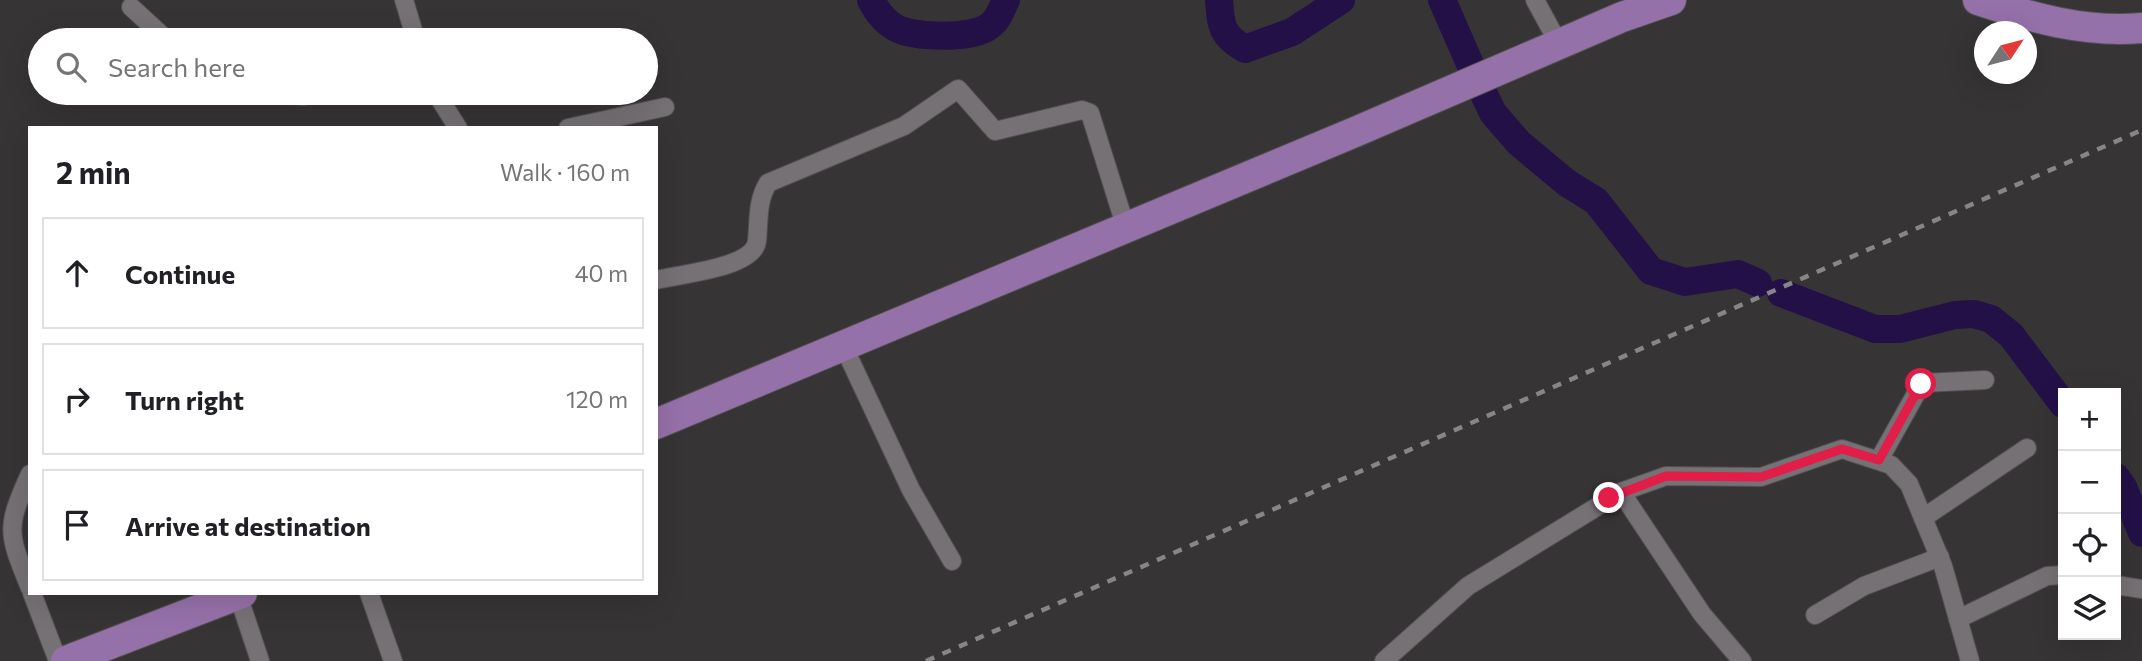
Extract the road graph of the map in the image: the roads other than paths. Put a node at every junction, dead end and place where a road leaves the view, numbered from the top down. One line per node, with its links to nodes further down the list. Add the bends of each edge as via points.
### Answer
1 (404, 0): 7 (street)
2 (1535, 0): 9 (street)
3 (1671, 0): 9 (highway)
4 (1978, 0): 8 (highway, via 2064,24 2110,30)
5 (131, 7): 6 (street)
6 (154, 28)
7 (412, 28)
8 (2142, 28)
9 (1560, 46): 14 (highway)
10 (444, 105): 12 (street)
11 (665, 107): 13 (street)
12 (457, 126)
13 (577, 126)
14 (1126, 228): 15 (street, via 1093,116 1087,111 995,131 958,89 904,126 768,183 759,205 757,245 746,258); 16 (highway)
15 (658, 279)
16 (843, 345): 18 (highway); 25 (street, via 911,489)
17 (1985, 380): 20 (street, via 1922,383)
18 (658, 423)
19 (2027, 448): 23 (street)
20 (1879, 460): 22 (street, via 1842,449 1761,477 1666,476); 23 (street, via 1901,474)
21 (28, 479): 27 (street, via 10,527)
22 (1621, 492): 40 (street, via 1468,586); 41 (street, via 1705,619)
23 (1923, 518): 24 (street)
24 (1940, 557): 34 (street, via 1864,586); 35 (street)
25 (953, 561)
26 (2058, 575): 35 (street)
27 (28, 583)
28 (2121, 585): 29 (street)
29 (2142, 589)
30 (33, 595): 36 (street)
31 (237, 595): 37 (highway)
32 (240, 595): 38 (street)
33 (370, 595): 39 (street)
34 (1815, 615)
35 (1958, 619): 42 (street)
36 (58, 661)
37 (66, 661)
38 (260, 661)
39 (393, 661)
40 (1384, 661)
41 (1742, 661)
42 (1970, 661)

